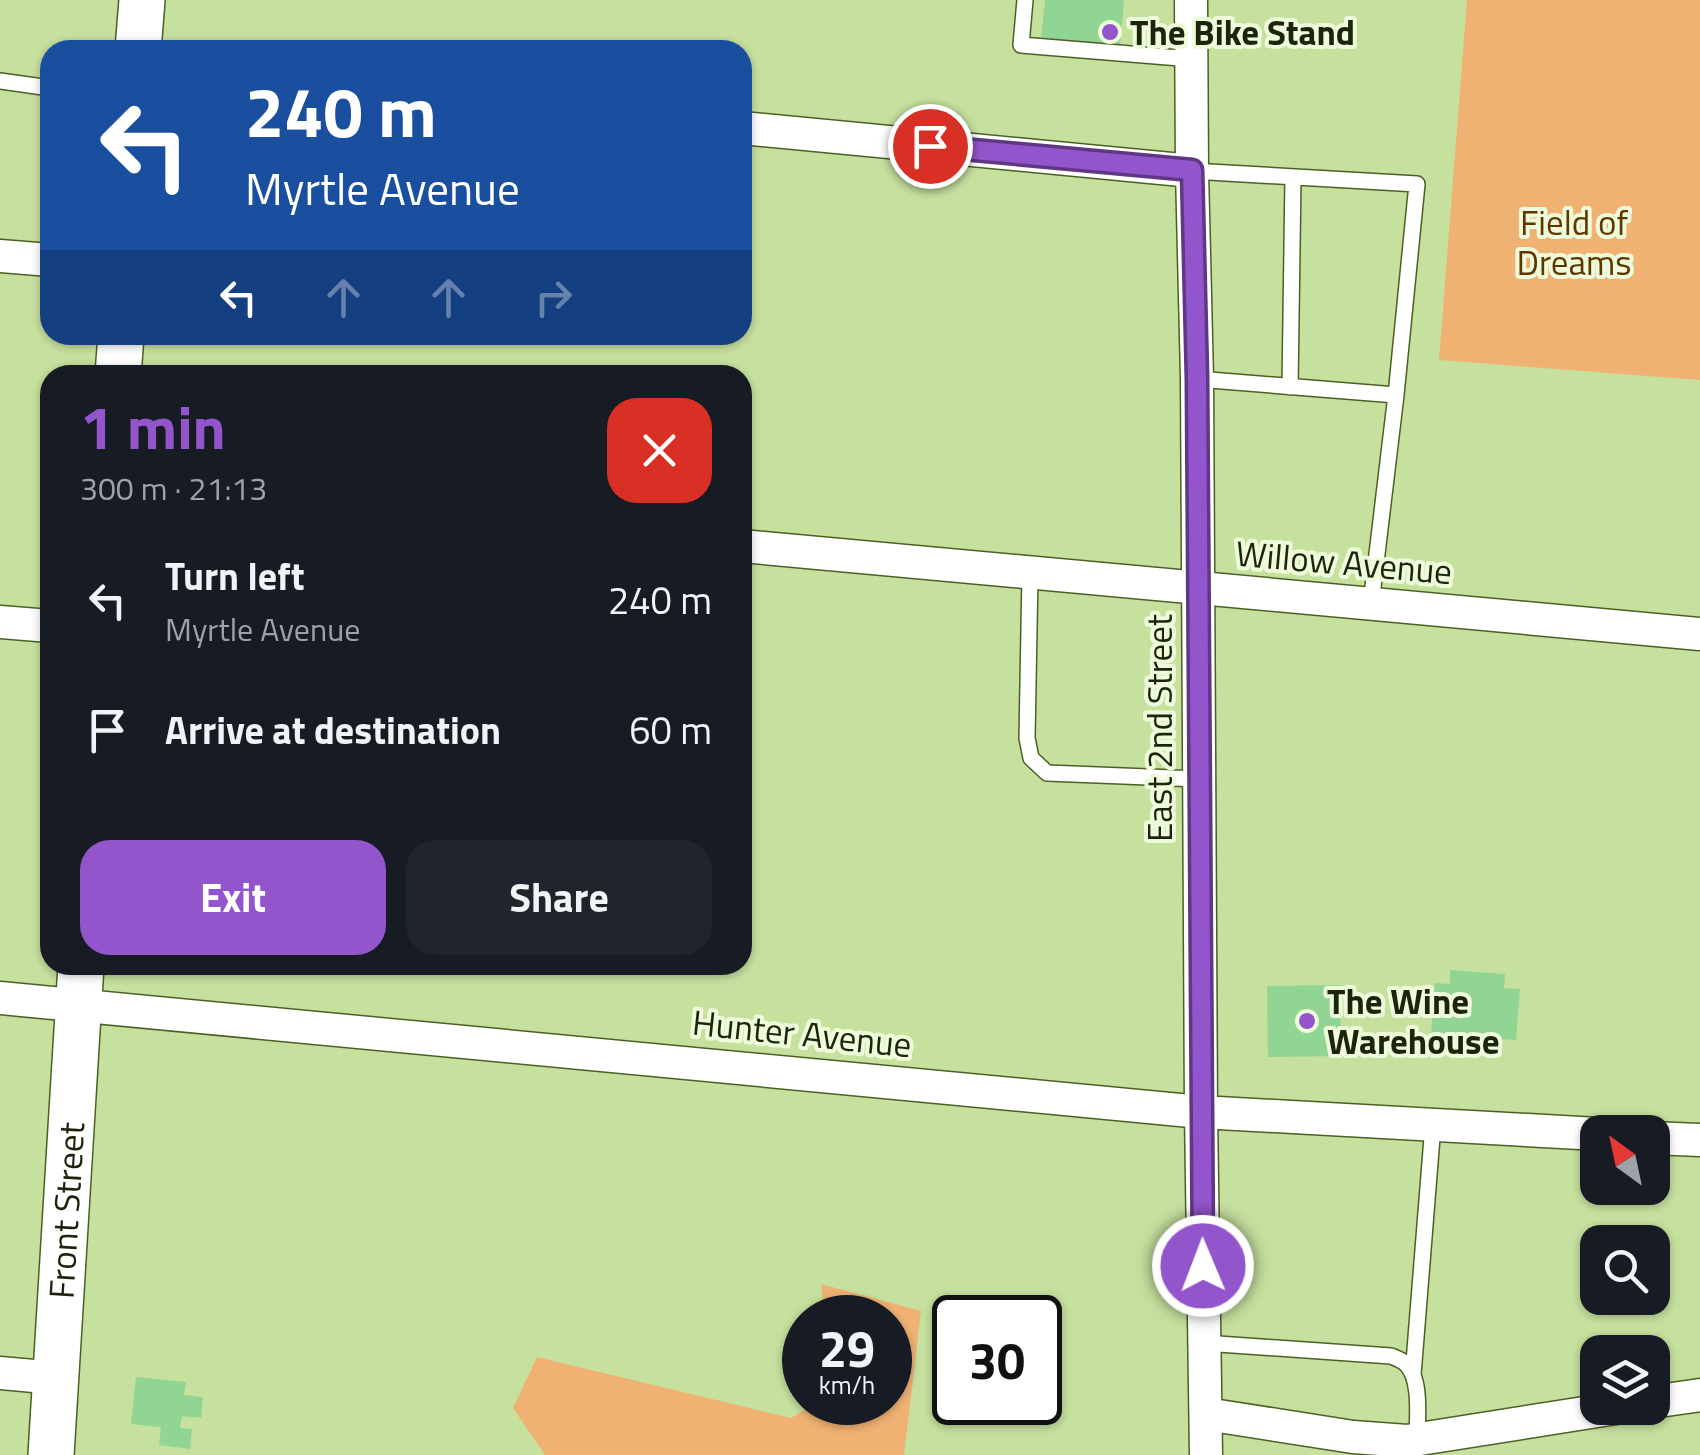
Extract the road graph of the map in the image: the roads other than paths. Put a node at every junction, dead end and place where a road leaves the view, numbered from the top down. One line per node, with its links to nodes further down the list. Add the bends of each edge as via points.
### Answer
1 (142, 0): 4 (street)
2 (1024, 0): 5 (lane, via 1020,45)
3 (1191, 0): 5 (street, East 2nd Street)
4 (139, 40)
5 (1192, 59): 9 (street, East 2nd Street)
6 (0, 81): 7 (lane)
7 (40, 87)
8 (752, 129): 9 (street)
9 (1192, 170): 10 (lane); 13 (street, East 2nd Street)
10 (1293, 177): 14 (lane); 15 (lane, via 1417,184)
11 (0, 256): 12 (street)
12 (40, 259)
13 (1197, 379): 14 (lane); 18 (street, East 2nd Street)
14 (1290, 387): 15 (lane)
15 (1396, 395): 19 (lane)
16 (752, 547): 17 (street, Willow Avenue)
17 (1030, 574): 18 (street, Willow Avenue); 23 (lane, via 1031,758 1047,773)
18 (1199, 589): 19 (street, Willow Avenue); 23 (street, East 2nd Street)
19 (1371, 604): 22 (street, Willow Avenue)
20 (0, 622): 21 (street)
21 (40, 625)
22 (1700, 634)
23 (1200, 779): 26 (street, East 2nd Street)
24 (80, 984): 25 (street, Hunter Avenue); 26 (street, Hunter Avenue); 34 (street, Front Street)
25 (0, 998)
26 (1200, 1112): 27 (street, Hunter Avenue); 31 (street, East 2nd Street)
27 (1432, 1125): 28 (street, Hunter Avenue); 33 (lane)
28 (1580, 1133)
29 (1670, 1139): 30 (street)
30 (1700, 1140)
31 (1204, 1343): 33 (lane, via 1391,1356); 37 (street, East 2nd Street)
32 (0, 1373): 34 (street)
33 (1413, 1376): 39 (lane, via 1418,1398)
34 (56, 1378): 40 (street, Front Street)
35 (1700, 1396): 36 (street)
36 (1670, 1400)
37 (1206, 1414): 39 (street); 41 (street, East 2nd Street)
38 (1580, 1414): 39 (street)
39 (1407, 1445)
40 (51, 1455)
41 (1206, 1455)

